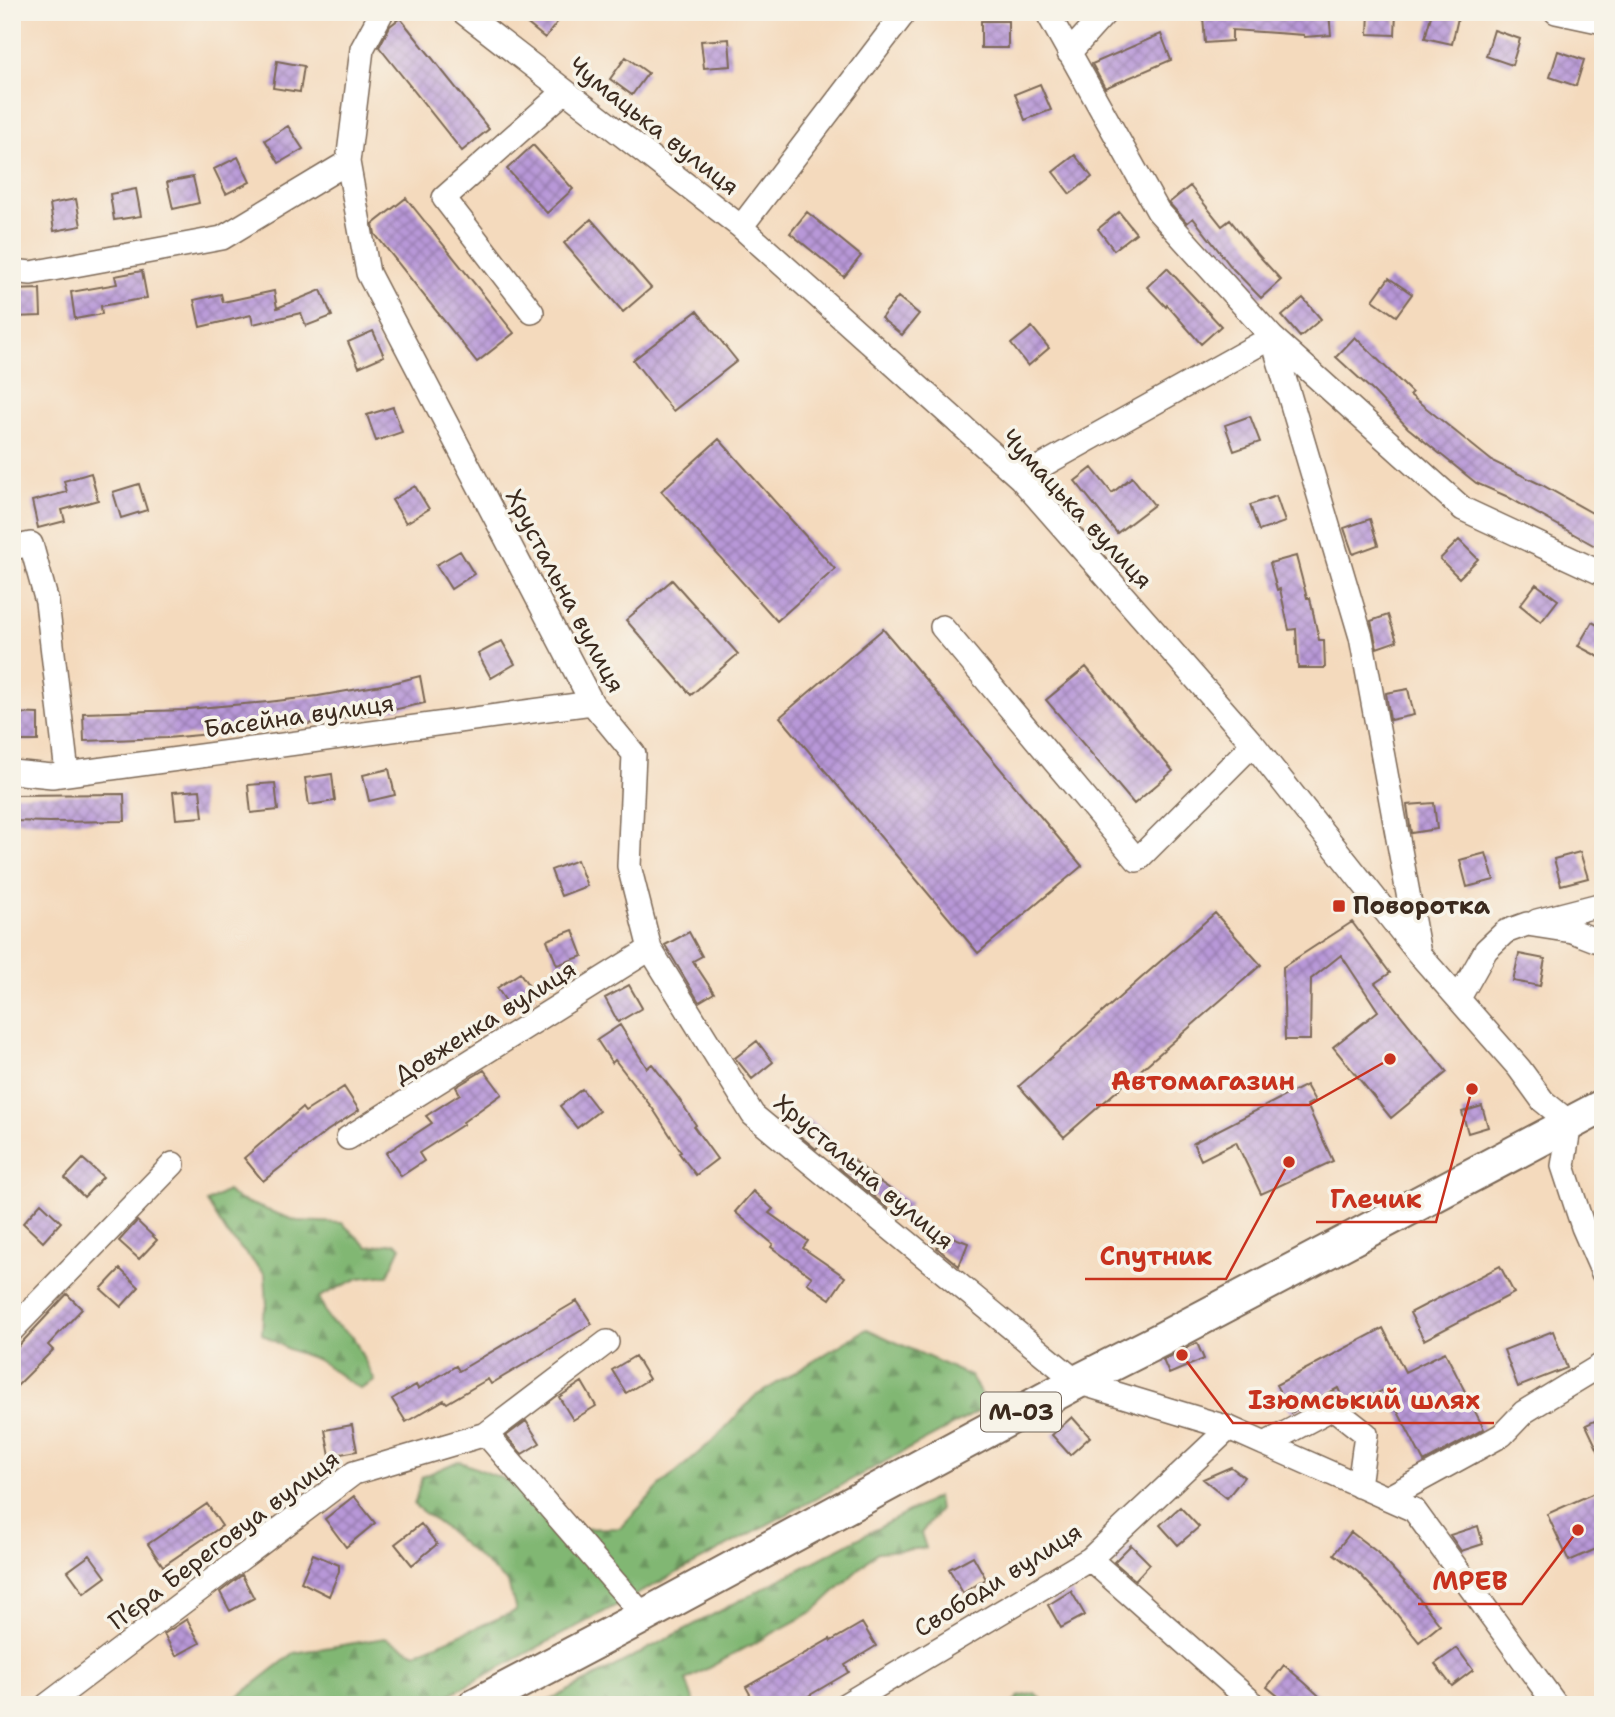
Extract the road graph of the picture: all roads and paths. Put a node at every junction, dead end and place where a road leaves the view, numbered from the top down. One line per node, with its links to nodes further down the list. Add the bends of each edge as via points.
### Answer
1 (382, 12): 10 (street, Хрустальна вулиця, via 362,49)
2 (463, 12): 9 (street, Чумацька вулиця)
3 (905, 12): 11 (street)
4 (1047, 12): 8 (street)
5 (1106, 12): 8 (street)
6 (1556, 12): 7 (street)
7 (1603, 22)
8 (1069, 52): 14 (street, via 1158,211)
9 (565, 91): 11 (street, Чумацька вулиця); 13 (street, via 444,198)
10 (348, 162): 12 (street, via 222,238 31,273); 19 (street, Хрустальна вулиця, via 368,273)
11 (740, 226): 15 (street, Чумацька вулиця)
12 (12, 271)
13 (532, 312)
14 (1272, 337): 15 (street); 17 (street, via 1463,509); 27 (street, via 1361,637)
15 (1020, 478): 20 (street, Чумацька вулиця)
16 (12, 548): 22 (street, via 31,544 47,602)
17 (1603, 574)
18 (942, 627): 20 (street, via 1137,860)
19 (592, 702): 22 (street, Басейна вулиця); 26 (street, Хрустальна вулиця, via 634,754 629,866)
20 (1253, 744): 27 (street, Чумацька вулиця)
21 (12, 772): 22 (street, Басейна вулиця)
22 (67, 774)
23 (1603, 904): 24 (street)
24 (1527, 924): 25 (street, via 1572,931); 28 (street, via 1505,932 1486,950)
25 (1603, 943)
26 (650, 950): 31 (street, Довженка вулиця); 37 (street, Хрустальна вулиця, via 753,1115)
27 (1419, 954): 28 (street, Чумацька вулиця)
28 (1458, 998): 30 (street, Чумацька вулиця, via 1543,1101)
29 (1603, 1106): 30 (highway, М-03)
30 (1570, 1123): 33 (street, via 1563,1166); 37 (highway, М-03)
31 (348, 1138)
32 (173, 1164): 34 (street)
33 (1603, 1273)
34 (12, 1330)
35 (607, 1342): 39 (street, П’єра Береговуа вулиця)
36 (1603, 1364): 42 (street, via 1524,1412 1502,1435)
37 (1077, 1382): 38 (street); 44 (highway, М-03)
38 (1229, 1428): 40 (street); 43 (street, Свободи вулиця)
39 (486, 1434): 44 (street); 45 (street, П’єра Береговуа вулиця, via 354,1473)
40 (1265, 1444): 41 (street); 41 (street, via 1333,1408 1366,1434)
41 (1359, 1486): 42 (street)
42 (1387, 1498): 49 (street, via 1414,1510)
43 (1090, 1559): 47 (street, Свободи вулиця); 48 (street)
44 (644, 1616): 46 (highway, М-03)
45 (47, 1705)
46 (475, 1705)
47 (845, 1705)
48 (1255, 1705)
49 (1556, 1705)

